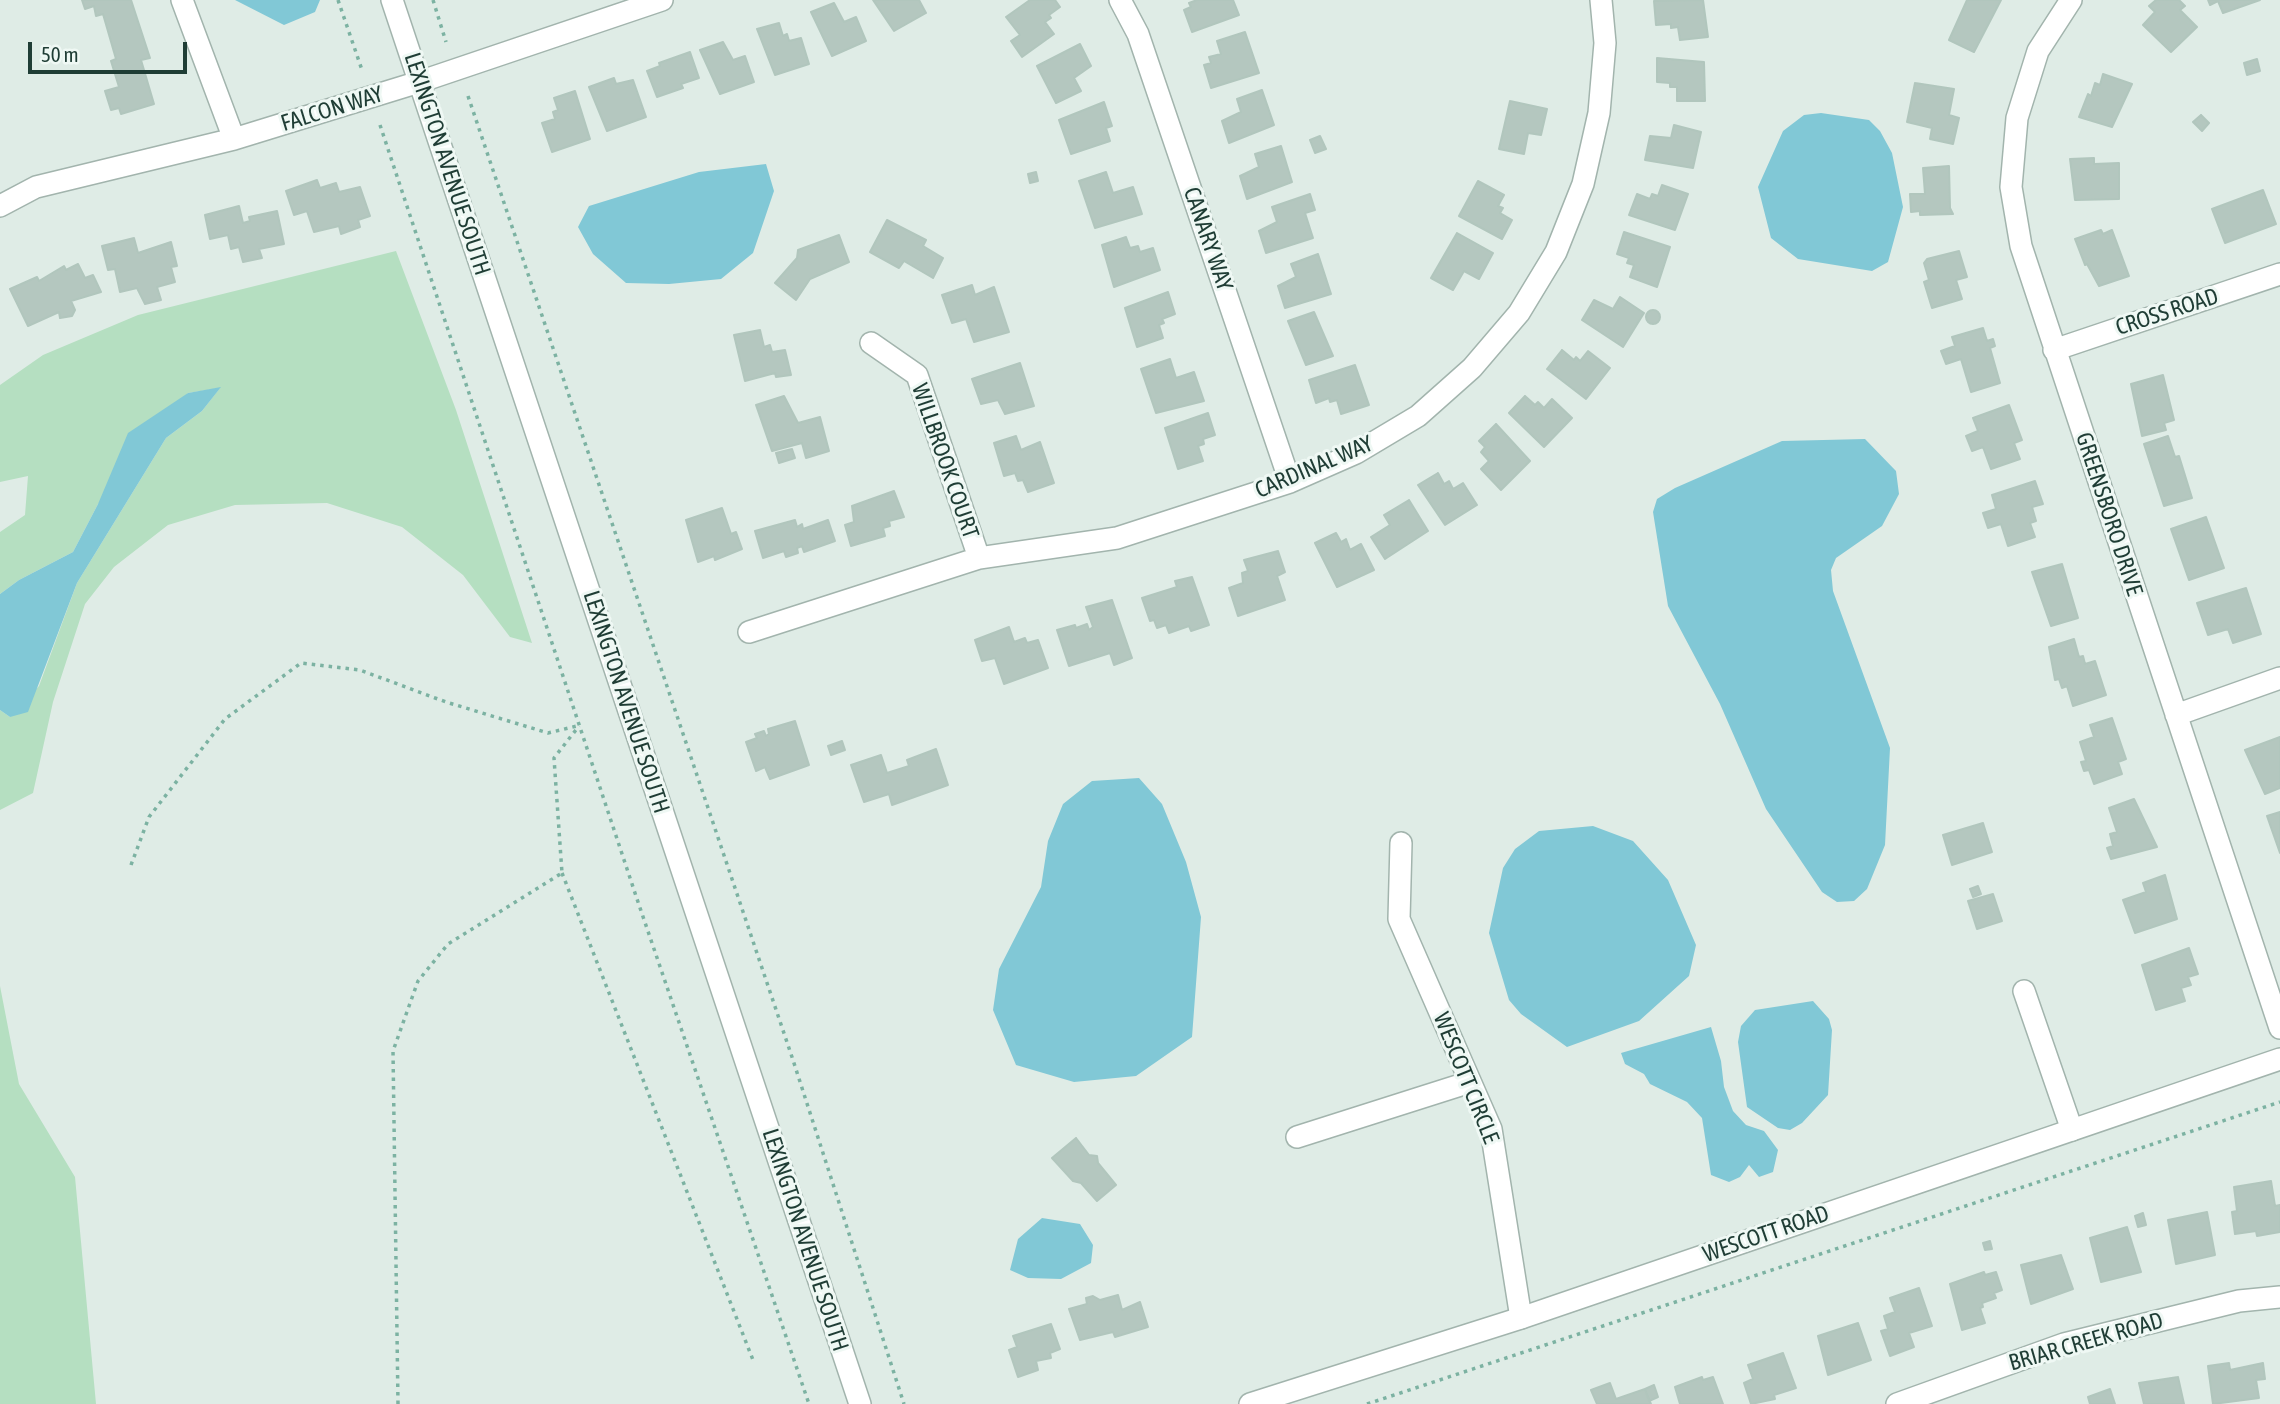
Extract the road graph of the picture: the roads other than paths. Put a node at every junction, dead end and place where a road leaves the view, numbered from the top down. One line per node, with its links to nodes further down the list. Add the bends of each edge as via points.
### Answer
1 (182, 0): 8 (street)
2 (392, 0): 7 (street, LEXINGTON AVENUE SOUTH)
3 (662, 0): 7 (street, FALCON WAY)
4 (1119, 0): 13 (street, CANARY WAY, via 1138,34)
5 (1601, 0): 13 (street, CARDINAL WAY, via 1605,43 1599,113 1583,184 1556,252 1519,313 1472,368 1418,416 1356,453)
6 (2071, 0): 12 (street, GREENSBORO DRIVE, via 2038,51 2020,107 2011,187 2021,246)
7 (419, 82): 8 (street, FALCON WAY); 27 (street, LEXINGTON AVENUE SOUTH)
8 (234, 139): 9 (street, FALCON WAY, via 36,187)
9 (0, 206)
10 (2280, 274): 12 (street, CROSS ROAD)
11 (871, 343): 14 (street, WILLBROOK COURT, via 917,375)
12 (2054, 350): 17 (street, GREENSBORO DRIVE)
13 (1290, 482): 14 (street, CARDINAL WAY, via 1117,538)
14 (979, 558): 15 (street, CARDINAL WAY)
15 (748, 632)
16 (2280, 678): 17 (street)
17 (2176, 715): 20 (street, GREENSBORO DRIVE)
18 (1401, 843): 22 (street, WESCOTT CIRCLE, via 1399,919)
19 (2024, 991): 23 (street)
20 (2280, 1028)
21 (2280, 1059): 23 (street, WESCOTT ROAD)
22 (1470, 1082): 24 (street); 26 (street, WESCOTT CIRCLE, via 1491,1129)
23 (2072, 1130): 26 (street, WESCOTT ROAD)
24 (1297, 1137)
25 (2280, 1297): 29 (street, BRIAR CREEK ROAD, via 2239,1301 2064,1344)
26 (1521, 1318): 28 (street, WESCOTT ROAD)
27 (860, 1404)
28 (1250, 1404)
29 (1897, 1404)

